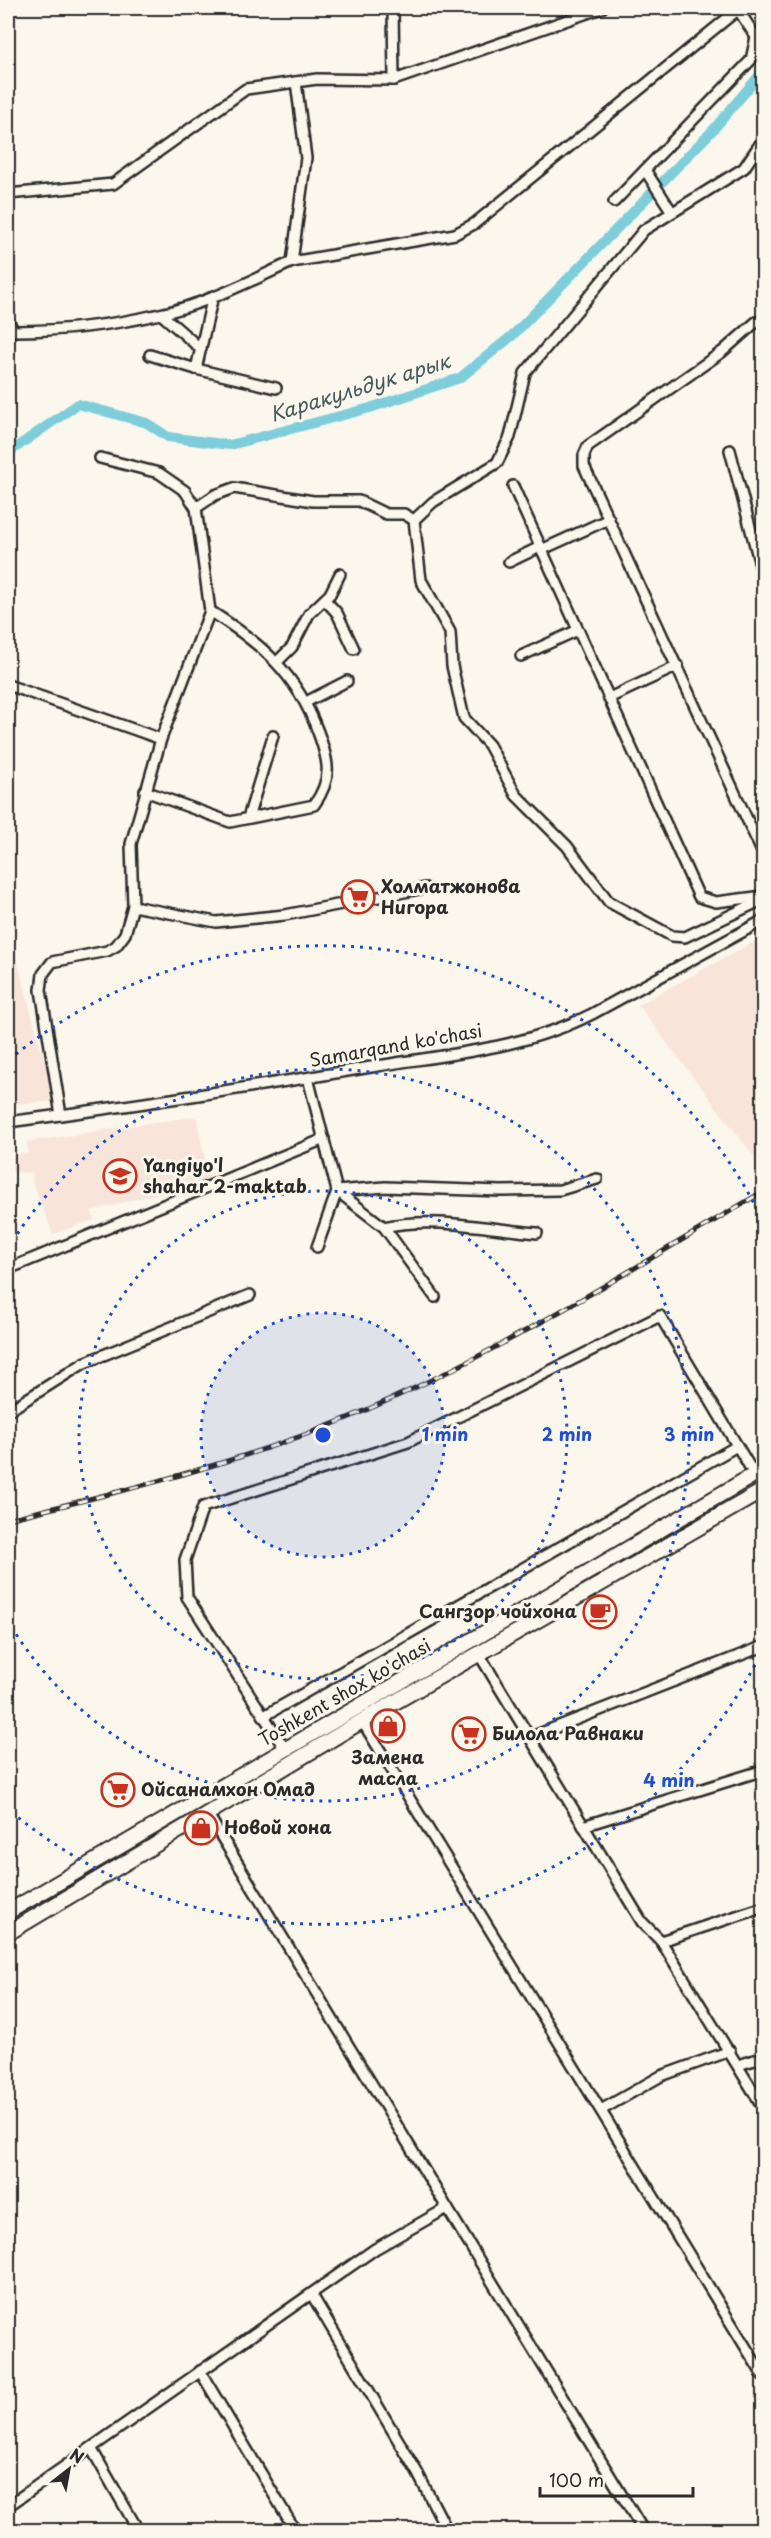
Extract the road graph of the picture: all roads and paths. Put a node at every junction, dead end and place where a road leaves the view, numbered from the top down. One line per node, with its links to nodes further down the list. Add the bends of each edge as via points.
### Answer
1 (393, 8): 4 (street)
2 (602, 8): 4 (street)
3 (739, 9): 7 (street, via 756,38 752,60); 11 (street, via 474,224 455,234)
4 (394, 80): 5 (street)
5 (296, 82): 8 (street, via 246,89 113,184); 11 (street, via 306,158)
6 (764, 138): 10 (street, via 744,168)
7 (645, 170): 9 (street); 10 (street)
8 (8, 194)
9 (614, 202)
10 (672, 213): 26 (street, via 644,230 525,373 510,437 497,463 432,502)
11 (292, 262): 12 (street)
12 (213, 296): 13 (street); 17 (street)
13 (161, 314): 16 (street, via 45,331); 17 (street)
14 (8, 321): 16 (street)
15 (756, 322): 25 (street, via 722,352 588,446 584,466)
16 (11, 331)
17 (201, 349): 19 (street)
18 (150, 355): 19 (street)
19 (196, 369): 20 (street)
20 (276, 387)
21 (730, 450): 30 (street)
22 (100, 458): 24 (street, via 159,473 185,491)
23 (513, 486): 27 (street)
24 (196, 508): 26 (street, via 234,488 313,501 359,501 386,514 404,514); 32 (street)
25 (609, 519): 27 (street); 37 (street)
26 (414, 520): 48 (street, via 421,580 450,632 452,666 464,718 489,745 516,795 567,846 609,902 672,936 685,937)
27 (541, 548): 28 (street); 33 (street)
28 (508, 562)
29 (340, 574): 31 (street)
30 (764, 580)
31 (326, 600): 34 (street, via 337,613); 36 (street, via 309,614 292,647)
32 (210, 610): 36 (street, via 240,629); 43 (street)
33 (578, 630): 35 (street); 40 (street)
34 (354, 649)
35 (521, 656)
36 (277, 662): 41 (street)
37 (678, 666): 40 (street); 46 (street)
38 (347, 681): 41 (street)
39 (8, 685): 43 (street)
40 (609, 698): 48 (street, via 699,897 716,902)
41 (306, 702): 45 (street, via 328,760 326,788 314,805)
42 (273, 736): 45 (street)
43 (161, 739): 44 (street)
44 (146, 791): 45 (street, via 230,822); 49 (street, via 131,844)
45 (248, 818)
46 (764, 856)
47 (425, 888): 49 (street, via 285,915 216,922)
48 (764, 897)
49 (133, 906): 52 (street, via 125,934 116,946 102,953 57,960 43,974 41,990)
50 (764, 920): 51 (street, Samarqand ko'chasi, via 602,1009 550,1033 506,1045)
51 (308, 1078): 52 (street, Samarqand ko'chasi); 54 (street)
52 (61, 1115): 53 (street, Samarqand ko'chasi)
53 (8, 1122)
54 (324, 1139): 56 (street); 60 (street)
55 (597, 1179): 56 (street, via 560,1190 385,1187)
56 (337, 1191): 57 (street); 59 (street)
57 (384, 1227): 58 (street, via 431,1224); 62 (street)
58 (537, 1233)
59 (317, 1247)
60 (8, 1269)
61 (250, 1295): 63 (street, via 84,1363)
62 (435, 1297)
63 (8, 1411)
64 (737, 1446): 65 (street); 71 (street); 71 (street, via 660,1316 408,1442 203,1507 185,1560 187,1597)
65 (759, 1472): 69 (main road, Toshkent shox ko'chasi)
66 (764, 1490): 68 (main road, Toshkent shox ko'chasi)
67 (764, 1646): 73 (street)
68 (479, 1654): 70 (main road, Toshkent shox ko'chasi); 73 (street)
69 (422, 1669): 70 (main road); 74 (main road, Toshkent shox ko'chasi)
70 (430, 1682): 72 (main road, Toshkent shox ko'chasi)
71 (264, 1716): 74 (street)
72 (362, 1721): 76 (main road, Toshkent shox ko'chasi); 86 (street)
73 (531, 1737): 77 (street)
74 (285, 1749): 79 (main road, Toshkent shox ko'chasi)
75 (764, 1770): 77 (street)
76 (207, 1813): 80 (main road, Toshkent shox ko'chasi); 87 (street)
77 (584, 1826): 81 (street, via 642,1922)
78 (764, 1907): 81 (street)
79 (8, 1912)
80 (8, 1933)
81 (661, 1941): 82 (street)
82 (730, 2051): 84 (street); 86 (street, via 661,2076)
83 (764, 2056): 84 (street)
84 (738, 2065): 85 (street)
85 (764, 2109)
86 (601, 2110): 90 (street)
87 (447, 2208): 88 (street, via 375,2249); 96 (street)
88 (312, 2295): 89 (street); 95 (street)
89 (200, 2371): 91 (street); 94 (street)
90 (764, 2377)
91 (91, 2448): 92 (street); 93 (street)
92 (8, 2506)
93 (138, 2530)
94 (295, 2530)
95 (447, 2530)
96 (643, 2530)

